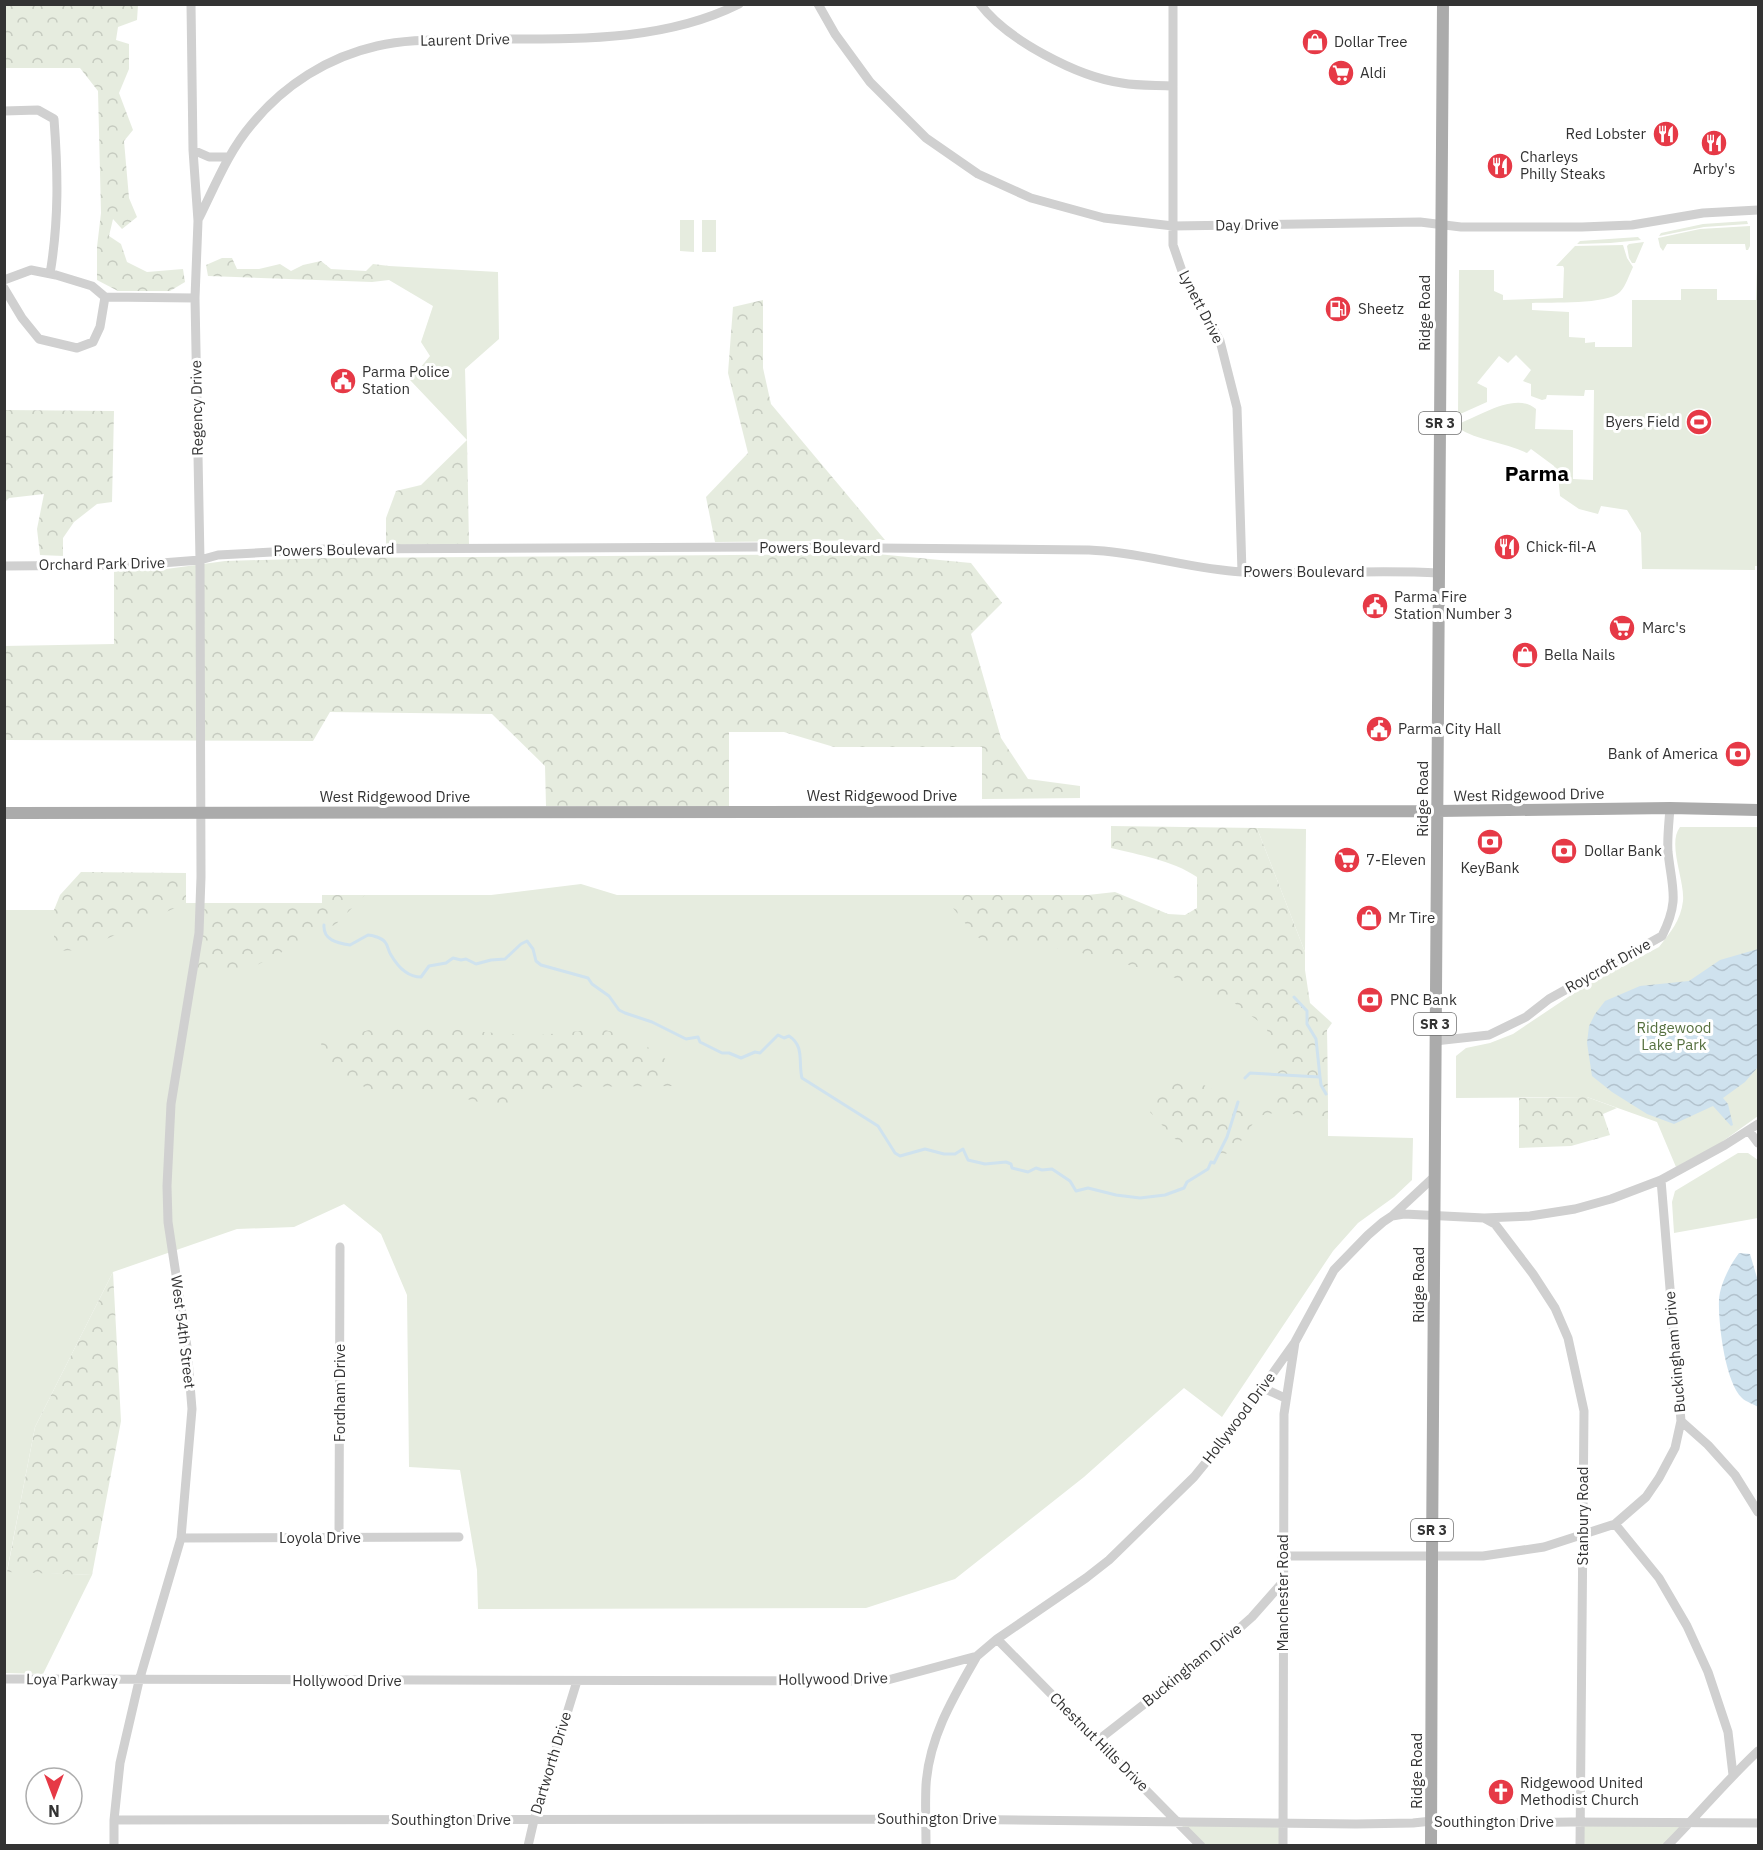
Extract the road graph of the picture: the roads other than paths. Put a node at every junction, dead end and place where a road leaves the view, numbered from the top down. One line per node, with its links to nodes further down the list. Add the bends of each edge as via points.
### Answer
1 (191, 4): 9 (street, Regency Drive)
2 (739, 4): 10 (street, Laurent Drive, via 681,26 636,34 412,40 362,50 322,67 283,93 253,122)
3 (818, 4): 14 (street, Day Drive, via 870,82 926,138 978,174 1039,201 1104,218)
4 (980, 4): 7 (street, via 1012,34 1079,71 1121,83)
5 (1173, 4): 7 (street, Lynett Drive)
6 (1443, 4): 13 (main road, Ridge Road / SR 3)
7 (1173, 86): 14 (street, Lynett Drive)
8 (4, 111): 15 (street, via 38,110 54,118 58,178)
9 (193, 150): 10 (street, via 209,157); 12 (street, Regency Drive)
10 (229, 157): 12 (street, Laurent Drive)
11 (1758, 210): 13 (street, Day Drive, via 1605,226)
12 (198, 221): 19 (street, Regency Drive)
13 (1441, 224): 14 (street, Day Drive); 23 (main road, Ridge Road / SR 3)
14 (1173, 226): 22 (street, Lynett Drive, via 1173,245 1183,274 1220,341 1237,408)
15 (50, 274): 16 (street, via 32,270); 18 (street, via 92,285)
16 (4, 280)
17 (4, 288): 18 (street, via 39,339 77,348 93,342)
18 (105, 297): 19 (street)
19 (195, 298): 20 (street, Regency Drive)
20 (200, 560): 21 (street, Orchard Park Drive, via 135,565); 22 (street, Powers Boulevard, via 218,555 326,549 1089,550); 27 (street, Regency Drive)
21 (4, 566)
22 (1242, 572): 23 (street, Powers Boulevard)
23 (1439, 573): 26 (main road, Ridge Road / SR 3)
24 (1670, 808): 25 (main road, West Ridgewood Drive); 26 (main road, West Ridgewood Drive); 29 (street, Roycroft Drive, via 1668,849 1675,896 1662,936 1489,1035)
25 (1758, 810)
26 (1438, 811): 27 (main road, West Ridgewood Drive); 29 (main road, Ridge Road / SR 3)
27 (202, 812): 28 (main road, West Ridgewood Drive); 47 (street, West 54th Street, via 199,933 171,1104 166,1186 192,1409)
28 (4, 813)
29 (1435, 1041): 33 (main road, Ridge Road / SR 3)
30 (1758, 1124): 31 (street)
31 (1749, 1131): 32 (street); 34 (street)
32 (1758, 1143)
33 (1435, 1176): 35 (main road, Ridge Road / SR 3); 36 (street, Hollywood Drive)
34 (1661, 1180): 37 (street, via 1575,1209); 42 (street, Buckingham Drive)
35 (1435, 1214): 36 (street); 37 (street); 50 (main road, Ridge Road / SR 3)
36 (1392, 1216): 39 (street, Hollywood Drive, via 1334,1269)
37 (1484, 1218): 45 (street, Stanbury Road, via 1495,1224 1533,1274 1568,1338 1584,1411)
38 (340, 1247): 48 (street, Fordham Drive)
39 (1295, 1342): 40 (street, Hollywood Drive); 41 (street, Manchester Road)
40 (1263, 1388): 41 (street); 52 (street, Hollywood Drive, via 1194,1477 1109,1560)
41 (1285, 1398): 49 (street, Manchester Road)
42 (1681, 1420): 43 (street, via 1735,1475); 44 (street, Buckingham Drive, via 1675,1448 1659,1478 1646,1497)
43 (1758, 1512)
44 (1615, 1524): 45 (street, Buckingham Drive); 59 (street, via 1659,1578 1687,1626 1728,1732)
45 (1584, 1534): 50 (street, Buckingham Drive, via 1544,1547 1483,1556); 65 (street, Stanbury Road)
46 (459, 1537): 48 (street, Loyola Drive)
47 (181, 1538): 48 (street, Loyola Drive); 55 (street, West 54th Street)
48 (339, 1538)
49 (1282, 1556): 50 (street, Buckingham Drive); 51 (street, Manchester Road)
50 (1431, 1556): 64 (main road, Ridge Road / SR 3)
51 (1282, 1584): 57 (street, Buckingham Drive, via 1225,1641); 66 (street, Manchester Road)
52 (997, 1639): 53 (street, Hollywood Drive); 57 (street, Chestnut Hills Drive)
53 (977, 1656): 56 (street, Hollywood Drive, via 884,1681); 60 (street, via 946,1710 936,1740 926,1783)
54 (4, 1679): 55 (street, Loya Parkway)
55 (138, 1681): 56 (street, Hollywood Drive); 61 (street, West 54th Street, via 120,1762)
56 (577, 1681): 62 (street, Dartworth Drive)
57 (1097, 1741): 63 (street, Chestnut Hills Drive)
58 (1758, 1751): 59 (street)
59 (1733, 1775): 67 (street)
60 (926, 1819): 62 (street, Southington Drive); 63 (street, Southington Drive); 71 (street)
61 (114, 1820): 62 (street, Southington Drive); 69 (street, West 54th Street)
62 (534, 1820): 70 (street, Dartworth Drive)
63 (1178, 1821): 66 (street, Southington Drive); 72 (street, Chestnut Hills Drive)
64 (1431, 1821): 65 (street, Southington Drive); 66 (street, Southington Drive); 74 (main road, Ridge Road / SR 3)
65 (1581, 1822): 67 (street, Southington Drive); 75 (street, Stanbury Road)
66 (1282, 1823): 73 (street, Manchester Road)
67 (1690, 1823): 68 (street, Southington Drive); 76 (street)
68 (1758, 1823)
69 (114, 1845)
70 (528, 1845)
71 (927, 1845)
72 (1200, 1845)
73 (1283, 1845)
74 (1431, 1845)
75 (1580, 1845)
76 (1667, 1845)

